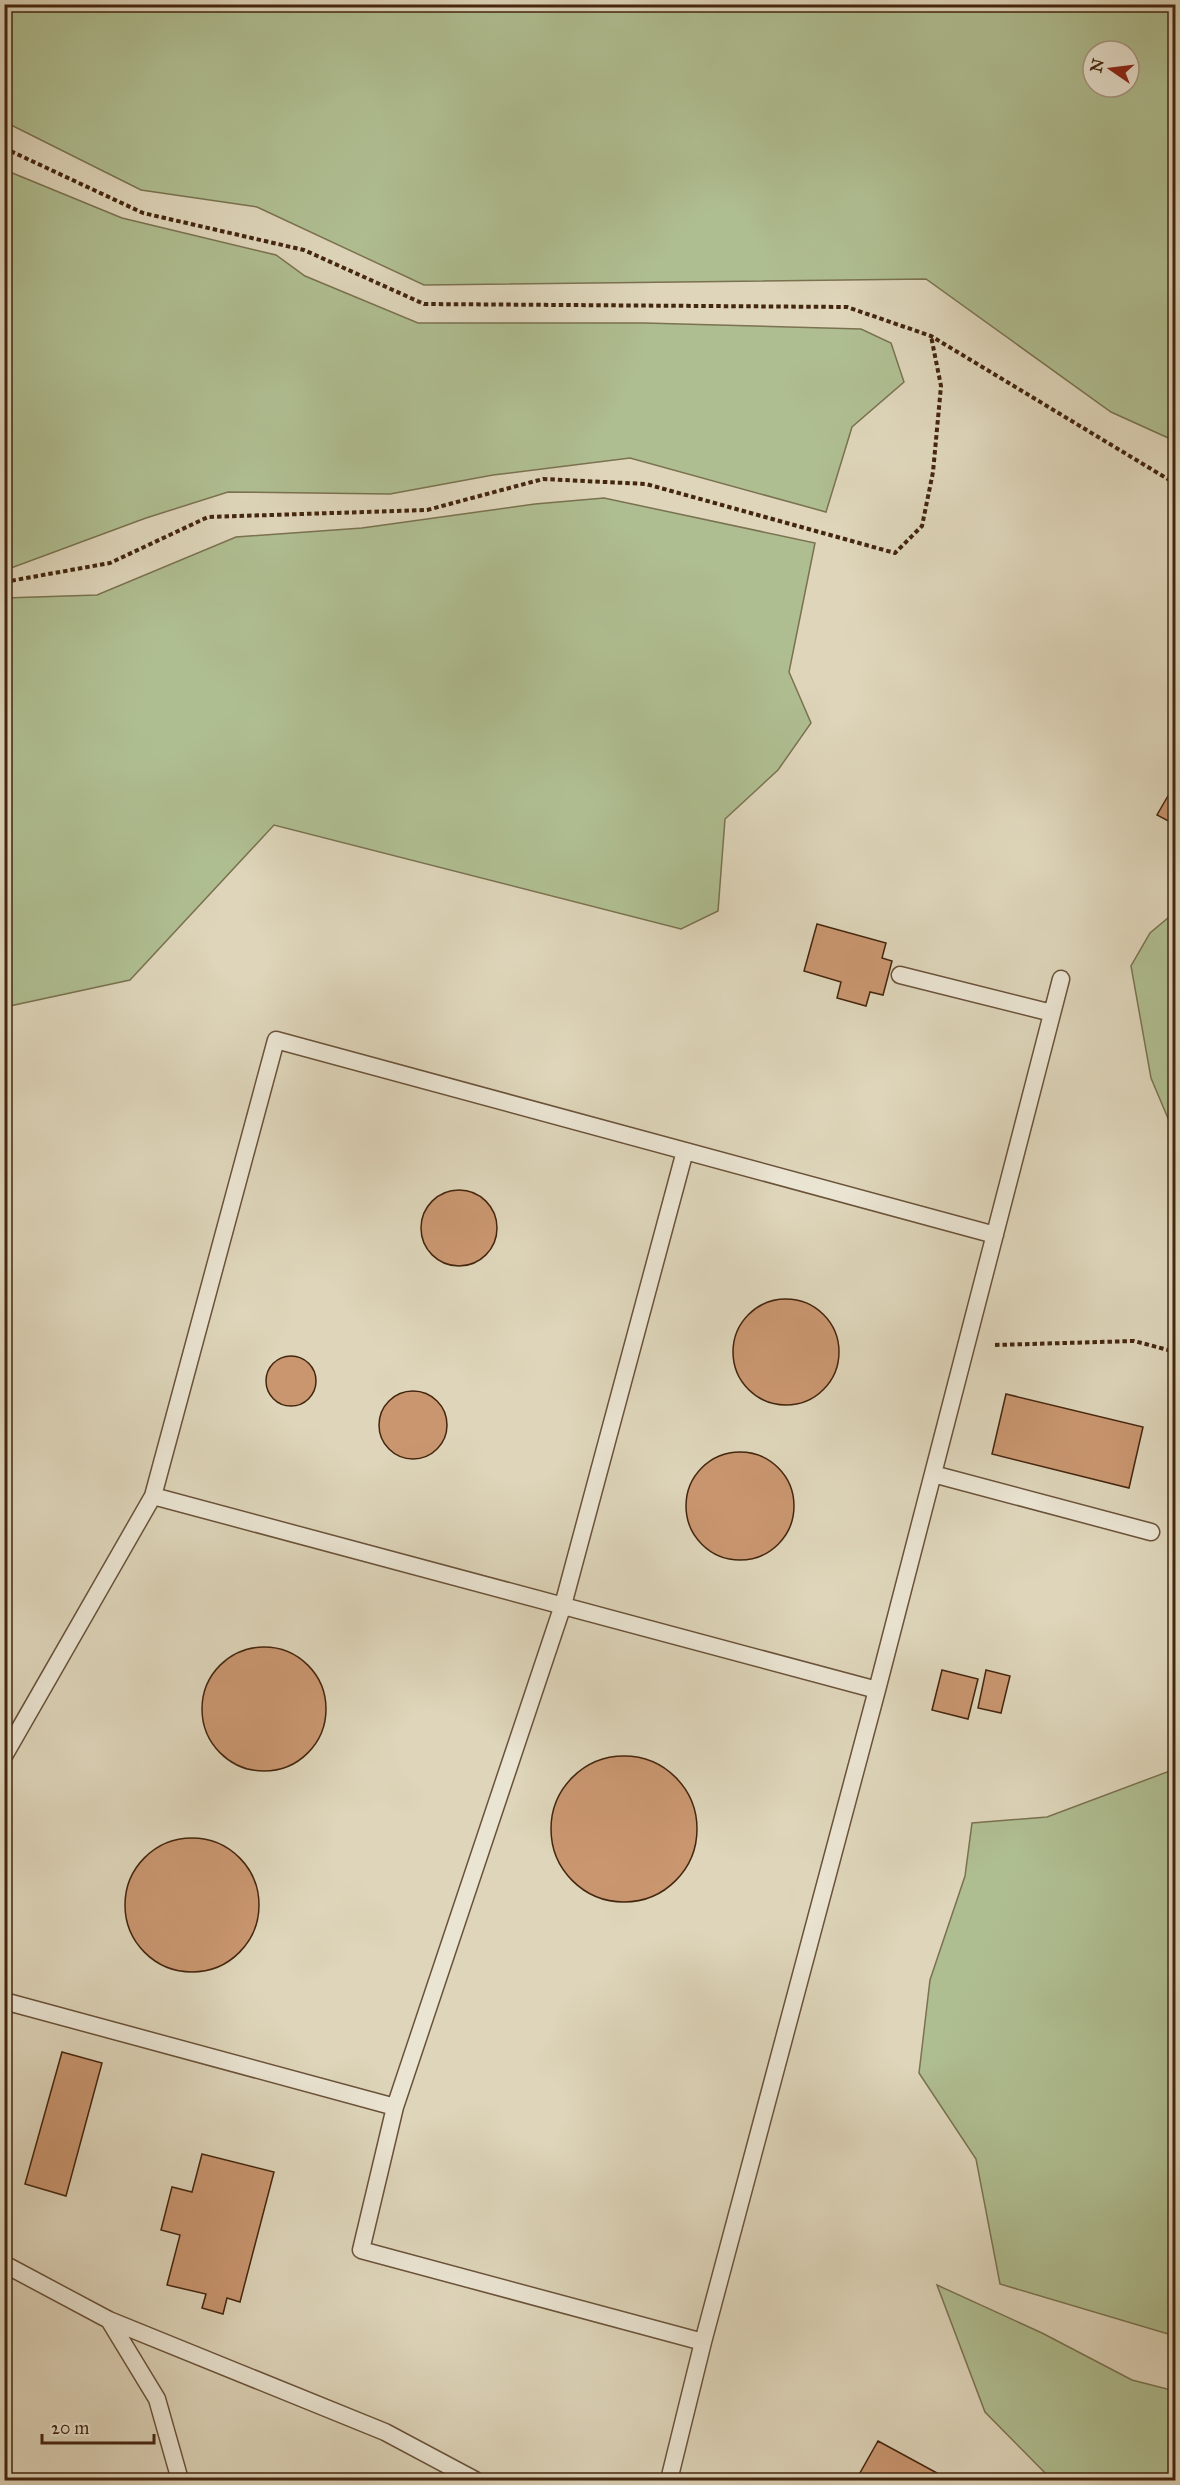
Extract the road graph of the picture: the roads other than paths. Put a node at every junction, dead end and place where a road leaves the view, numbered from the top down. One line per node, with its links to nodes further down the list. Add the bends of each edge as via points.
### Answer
1 (900, 975): 3 (lane)
2 (1061, 979): 3 (lane)
3 (1052, 1013): 5 (lane)
4 (685, 1151): 5 (lane); 7 (lane, via 276,1040); 9 (lane)
5 (995, 1235): 6 (lane)
6 (933, 1474): 8 (lane); 10 (lane)
7 (153, 1496): 9 (lane); 11 (lane)
8 (1151, 1532)
9 (563, 1605): 10 (lane); 13 (lane)
10 (877, 1690): 16 (lane)
11 (4, 1756)
12 (4, 2001): 13 (lane)
13 (395, 2107): 16 (lane, via 362,2250)
14 (4, 2264): 15 (lane)
15 (109, 2320): 17 (lane, via 157,2399); 18 (lane, via 385,2432)
16 (703, 2342): 19 (lane)
17 (180, 2481)
18 (475, 2481)
19 (669, 2481)

